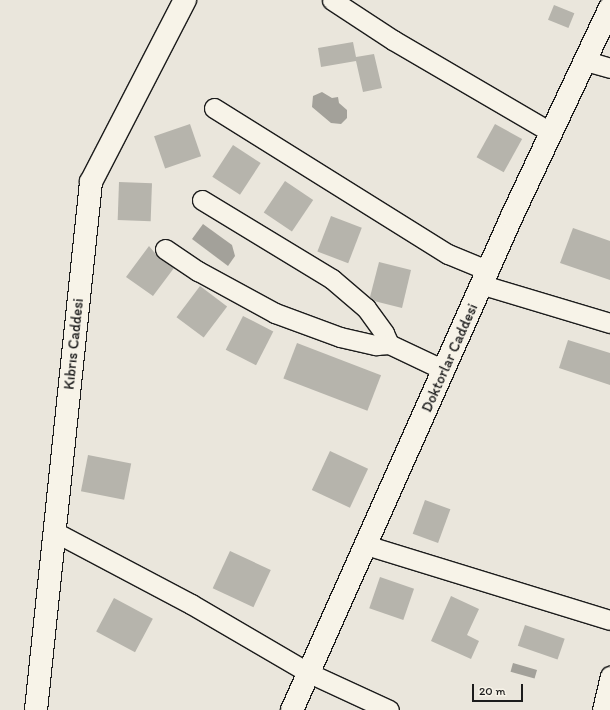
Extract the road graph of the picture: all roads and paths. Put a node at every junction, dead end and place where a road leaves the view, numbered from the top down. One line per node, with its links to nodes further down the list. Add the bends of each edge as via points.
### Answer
1 (185, 0): 14 (street, Kıbrıs Caddesi, via 91,182)
2 (332, 0): 7 (street, via 393,40)
3 (610, 8): 4 (street, Doktorlar Caddesi)
4 (586, 61): 5 (street); 7 (street, Doktorlar Caddesi)
5 (610, 68)
6 (214, 108): 10 (street)
7 (552, 133): 10 (street, Doktorlar Caddesi)
8 (202, 200): 12 (street, via 332,278 366,308 384,332)
9 (165, 249): 12 (street, via 198,271 275,313 340,338 376,345)
10 (486, 278): 11 (street); 13 (street, Doktorlar Caddesi)
11 (610, 323)
12 (388, 344): 13 (street)
13 (444, 370): 15 (street, Doktorlar Caddesi)
14 (55, 532): 17 (street, via 191,604); 19 (street, Kıbrıs Caddesi)
15 (366, 545): 16 (street); 17 (street, Doktorlar Caddesi)
16 (610, 620)
17 (309, 673): 20 (street, Doktorlar Caddesi); 21 (street)
18 (610, 676): 22 (street)
19 (36, 710)
20 (292, 710)
21 (389, 710)
22 (602, 710)

